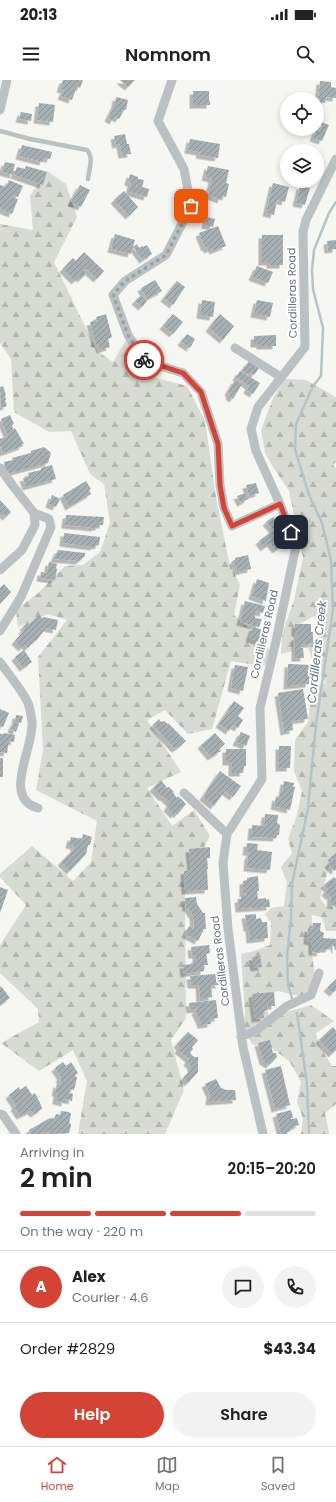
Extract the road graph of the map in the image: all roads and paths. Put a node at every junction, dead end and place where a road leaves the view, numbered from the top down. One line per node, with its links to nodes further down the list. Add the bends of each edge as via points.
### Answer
1 (172, 80): 10 (street, via 158,121 184,170 191,206 166,255 125,281 113,295 128,335 145,360 183,373 201,392 218,444 220,485 224,508 232,526)
2 (4, 83): 3 (street)
3 (0, 110)
4 (0, 131): 6 (lane, via 30,140 87,150 91,160)
5 (336, 159): 8 (street, Cordilleras Road, via 306,220 303,232 305,347)
6 (88, 179)
7 (234, 348): 8 (street)
8 (281, 377): 10 (street, Cordilleras Road, via 258,407 250,429 256,451)
9 (0, 468): 11 (street)
10 (280, 504): 17 (street, Cordilleras Road, via 296,546 260,708 262,779)
11 (34, 513): 12 (street, via 35,526 22,550); 13 (street, via 49,519 50,527 22,597)
12 (0, 570)
13 (0, 630)
14 (0, 662): 16 (street, via 28,702 32,723 20,789 25,801)
15 (184, 793): 17 (street)
16 (38, 808)
17 (227, 834): 19 (street, Cordilleras Road, via 223,863 226,907)
18 (319, 973): 19 (street, via 311,995 287,1006 257,1030)
19 (241, 1037): 22 (street, Cordilleras Road)
20 (0, 1114): 21 (street)
21 (16, 1134)
22 (263, 1134)

